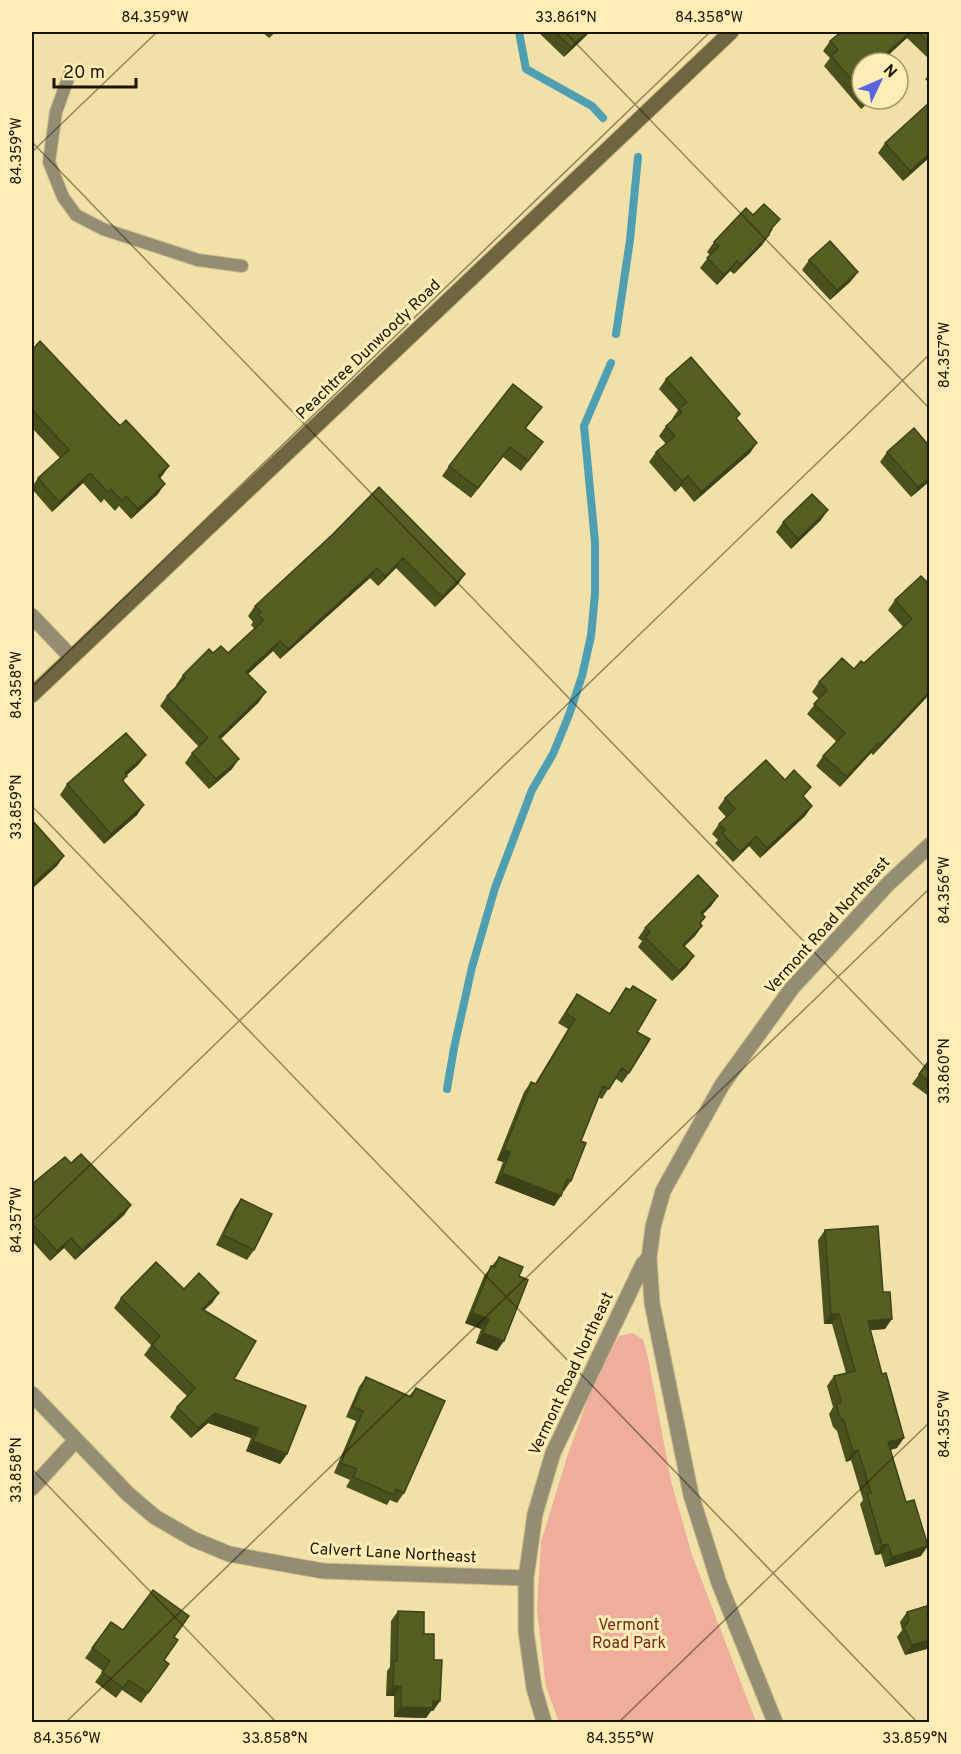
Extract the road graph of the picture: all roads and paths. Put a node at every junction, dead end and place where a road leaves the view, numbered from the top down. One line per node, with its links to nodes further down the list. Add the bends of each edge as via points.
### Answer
1 (731, 32): 5 (main road, Peachtree Dunwoody Road)
2 (70, 73): 3 (lane, via 56,112 49,162 63,197 76,215 103,229 198,260)
3 (242, 266)
4 (32, 616): 5 (street)
5 (71, 657): 6 (main road, Peachtree Dunwoody Road)
6 (32, 695)
7 (930, 845): 8 (street, Vermont Road Northeast, via 792,987 722,1085 663,1191 652,1227)
8 (649, 1258): 12 (street, Vermont Road Northeast, via 553,1454 535,1514); 14 (street, Vermont Road Northeast, via 652,1303 691,1495 719,1583)
9 (32, 1394): 10 (street, Calvert Lane Northeast)
10 (76, 1440): 11 (street); 12 (street, Calvert Lane Northeast, via 155,1517 229,1554 323,1571)
11 (32, 1488)
12 (526, 1578): 13 (street, Vermont Road Northeast, via 526,1631 534,1688)
13 (544, 1722)
14 (775, 1722)

